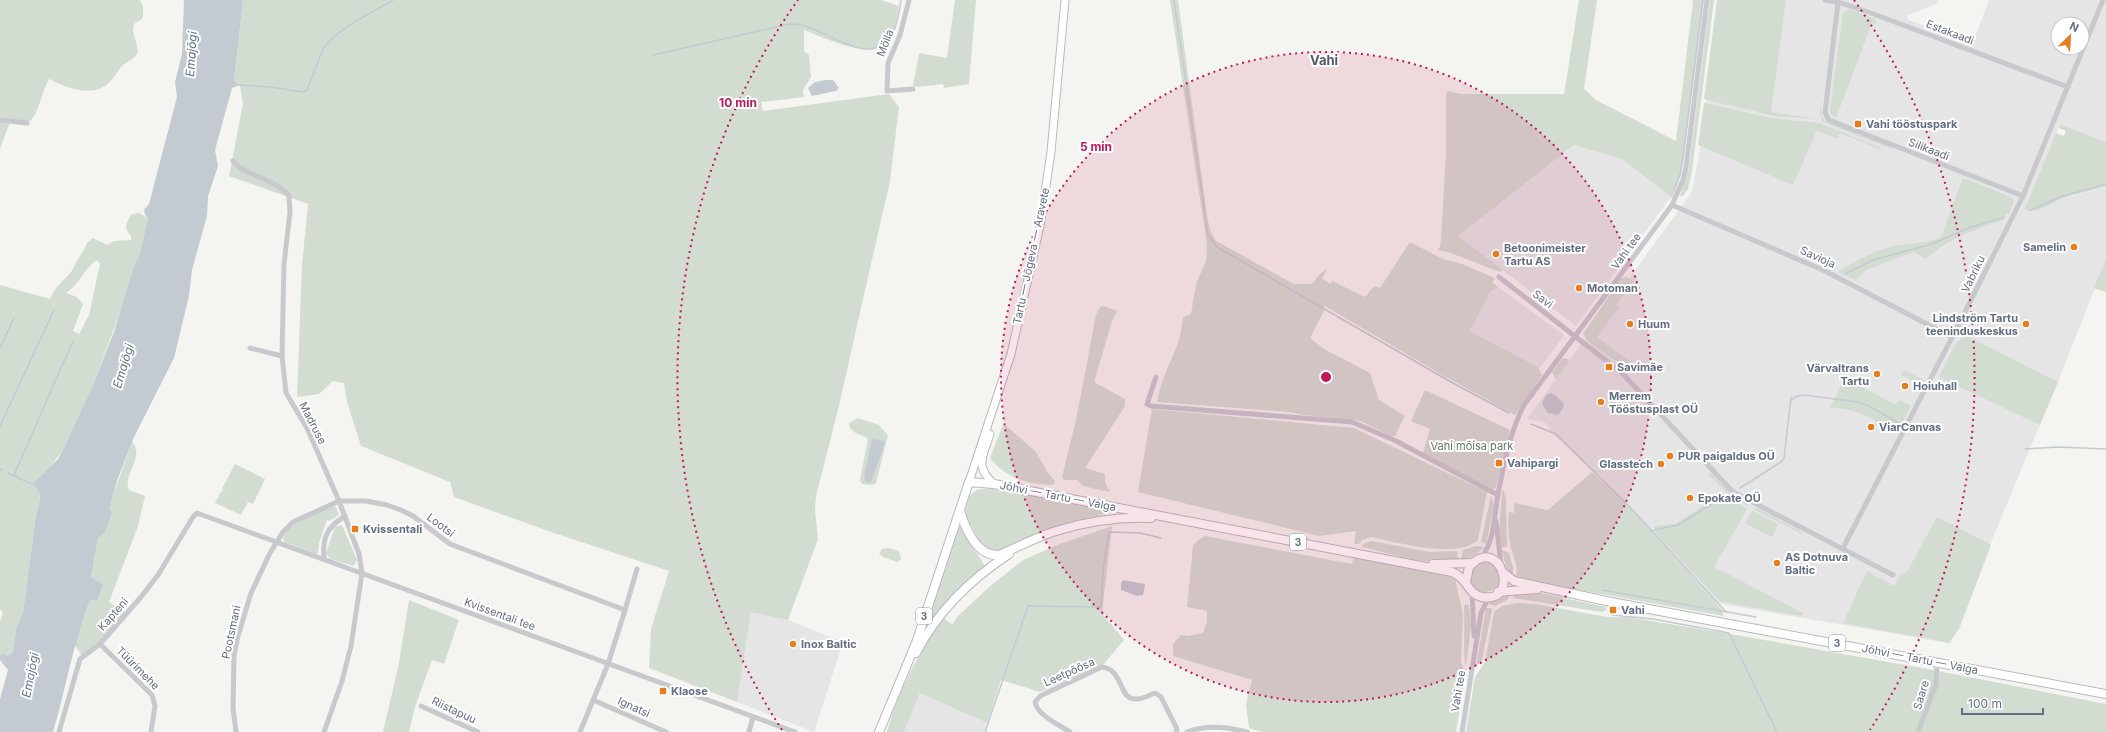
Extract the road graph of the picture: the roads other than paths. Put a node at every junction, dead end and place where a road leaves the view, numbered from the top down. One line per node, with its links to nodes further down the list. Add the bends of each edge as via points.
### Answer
1 (909, 0): 8 (street, Mölla, via 900,35 888,63 887,91)
2 (1065, 0): 20 (main road, Tartu — Jõgeva — Aravete, via 1051,152 1040,226 1013,345)
3 (1707, 0): 13 (street, Vahi tee, via 1686,167)
4 (1825, 0): 6 (street, Estakaadi)
5 (2103, 0): 7 (street, Vabriku)
6 (1838, 2): 7 (street, Estakaadi); 12 (street, Silikaadi, via 1825,113 1828,120)
7 (2068, 86): 12 (street, Vabriku)
8 (913, 89)
9 (0, 120): 10 (street)
10 (27, 123)
11 (233, 161): 18 (street, Madruse, via 242,169 266,179 289,196 290,212 283,275)
12 (2023, 196): 16 (street, Vabriku)
13 (1672, 205): 15 (street, Vahi tee); 16 (street, Savioja, via 1825,271)
14 (1499, 277): 15 (street, Savi)
15 (1576, 336): 23 (street, Vahi tee, via 1533,392 1517,418); 32 (street, via 1622,373 1733,492)
16 (1952, 337): 32 (street, Vabriku)
17 (250, 348): 18 (street)
18 (282, 356): 24 (street, Madruse, via 286,393 307,428)
19 (1156, 378): 23 (street, via 1147,404 1151,406 1352,422 1394,440)
20 (994, 408): 21 (main road, Tartu — Jõgeva — Aravete); 22 (main road, via 995,418 981,465 985,475)
21 (969, 482): 22 (highway, Jõhvi — Tartu — Valga / 3); 25 (highway, 3)
22 (994, 484): 29 (highway, Jõhvi — Tartu — Valga / 3)
23 (1498, 495): 27 (street, Vahi tee)
24 (339, 502): 28 (street, Madruse); 31 (street, Lootsi, via 294,522); 46 (street, Lootsi, via 366,501 401,510 450,544)
25 (960, 511): 30 (highway, via 979,548 992,556); 51 (highway, 3, via 916,643)
26 (197, 513): 31 (street, Kvissentali tee); 47 (street, Kapteni, via 158,575)
27 (1495, 513): 33 (street, Vahi tee, via 1489,546); 38 (street)
28 (345, 516): 34 (street, via 329,529 324,545); 39 (street, Madruse, via 359,554)
29 (1188, 521): 30 (highway, via 1116,518 1063,529); 35 (highway, Jõhvi — Tartu — Valga / 3)
30 (1034, 540): 51 (highway, via 988,569 950,605 920,645)
31 (276, 542): 34 (street, Kvissentali tee); 58 (street, Pootsmani, via 251,592 238,636 232,681)
32 (1844, 548): 40 (street)
33 (1482, 558): 36 (highway, Jõhvi — Tartu — Valga / 3); 38 (highway, Jõhvi — Tartu — Valga / 3, via 1492,559)
34 (324, 559): 39 (street, Kvissentali tee)
35 (1408, 563): 36 (highway, Jõhvi — Tartu — Valga / 3); 41 (highway, Jõhvi — Tartu — Valga / 3, via 1452,572 1462,576)
36 (1473, 563): 41 (highway, via 1467,571)
37 (637, 569): 46 (street)
38 (1503, 570): 43 (highway, via 1504,584); 44 (highway, Jõhvi — Tartu — Valga / 3, via 1514,581)
39 (362, 573): 50 (street, Kvissentali tee); 59 (street, via 351,646)
40 (1893, 575)
41 (1466, 582): 42 (highway, Jõhvi — Tartu — Valga / 3)
42 (1472, 592): 45 (highway); 48 (street, Vahi tee)
43 (1498, 592): 44 (highway, Jõhvi — Tartu — Valga / 3, via 1538,589); 45 (highway, Jõhvi — Tartu — Valga / 3)
44 (1568, 593): 49 (highway, Jõhvi — Tartu — Valga / 3)
45 (1489, 597): 48 (street, Vahi tee, via 1481,613)
46 (625, 610): 50 (street)
47 (100, 644): 56 (street, Kapteni, via 80,659); 57 (street, Tüürimehe, via 152,695 155,706)
48 (1474, 653): 70 (street, Vahi tee)
49 (1937, 663): 52 (highway, Jõhvi — Tartu — Valga / 3); 71 (street, Saare, via 1936,684)
50 (608, 664): 53 (street); 55 (street, Kvissentali tee)
51 (897, 689): 65 (highway, 3)
52 (2106, 694)
53 (593, 700): 61 (street); 62 (street, Ignatsi)
54 (421, 706): 60 (street, Riistapuu)
55 (753, 717): 63 (street); 64 (street, Kvissentali tee)
56 (59, 732)
57 (151, 732)
58 (236, 732)
59 (324, 732)
60 (477, 732)
61 (580, 732)
62 (666, 732)
63 (749, 732)
64 (795, 732)
65 (879, 732)
66 (1070, 732): 67 (street, Leetpõõsa, via 1036,709 1035,702 1040,696 1102,667 1115,672 1126,695 1137,700 1155,693 1162,697 1177,729)
67 (1176, 732)
68 (1187, 732): 69 (street, via 1224,727)
69 (1247, 732)
70 (1462, 732)
71 (1918, 732)

